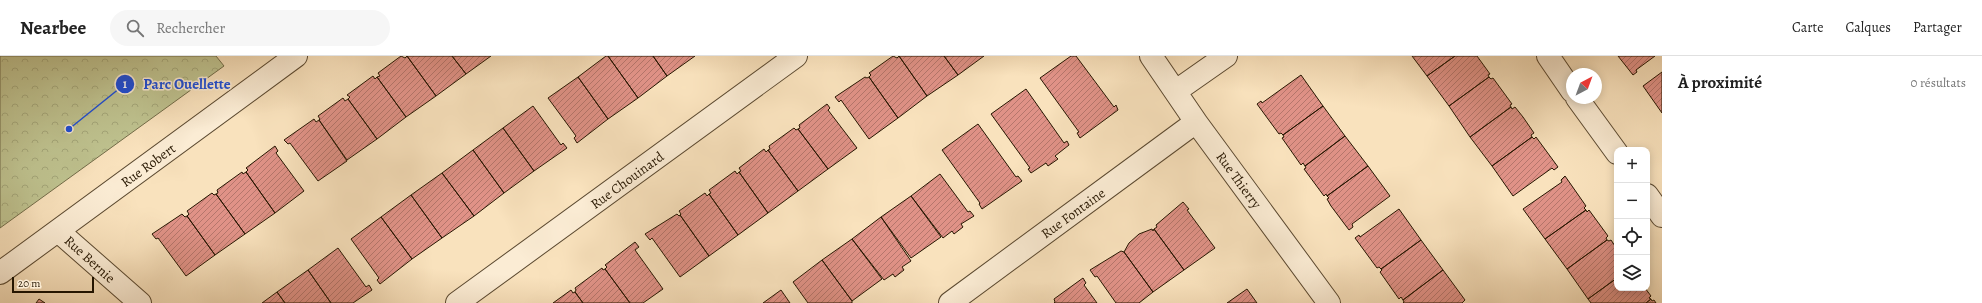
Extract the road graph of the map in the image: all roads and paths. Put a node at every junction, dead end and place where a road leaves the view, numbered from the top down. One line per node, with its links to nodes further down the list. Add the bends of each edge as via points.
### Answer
1 (296, 56): 13 (street, Rue Robert)
2 (796, 56): 16 (street, Rue Chouinard)
3 (1151, 56): 7 (street, Rue Thierry)
4 (1226, 56): 7 (street)
5 (1548, 56): 6 (street)
6 (1566, 82)
7 (1176, 91): 9 (street, Rue Thierry)
8 (1581, 104): 10 (street)
9 (1196, 122): 17 (street, Rue Fontaine); 18 (street, Rue Thierry)
10 (1614, 149)
11 (1650, 199): 12 (street)
12 (1662, 216)
13 (58, 230): 14 (street, Rue Robert); 15 (street, Rue Bernie)
14 (0, 273)
15 (140, 303)
16 (457, 303)
17 (950, 303)
18 (1329, 303)

